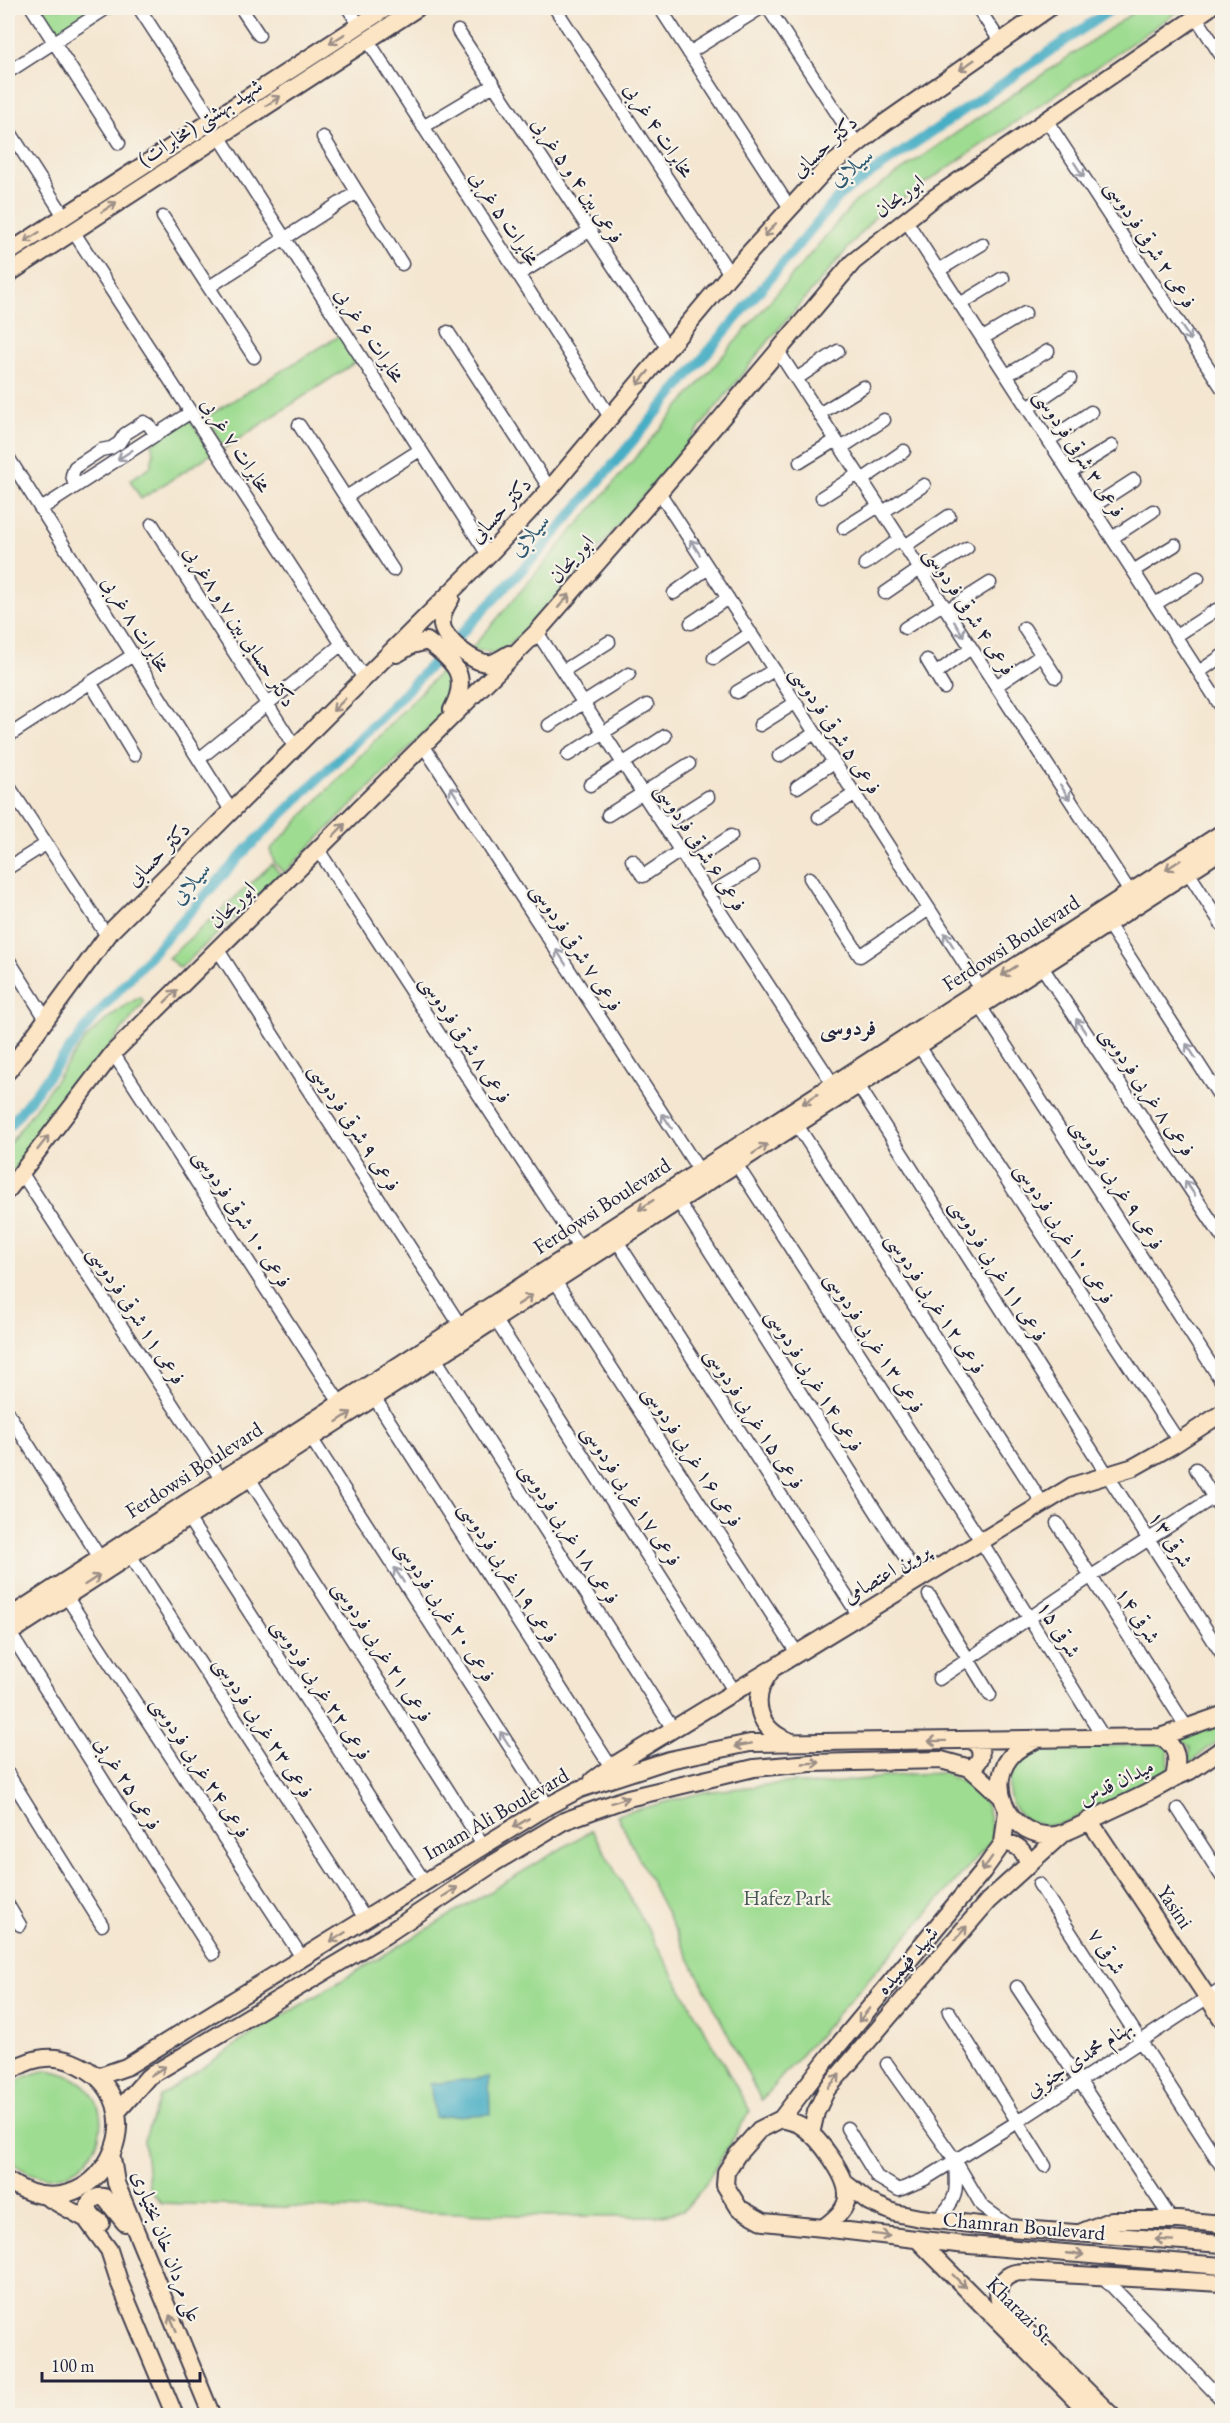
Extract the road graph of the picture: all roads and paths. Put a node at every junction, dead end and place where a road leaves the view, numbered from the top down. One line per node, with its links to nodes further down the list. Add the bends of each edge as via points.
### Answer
1 (32, 8): 18 (street)
2 (107, 8): 18 (street)
3 (139, 8): 26 (street, مخابرات ۶ غربی)
4 (242, 8): 17 (street)
5 (348, 8): 16 (street, مخابرات ۵ غربی)
6 (386, 8): 16 (main road, شهید بهشتی (مخابرات))
7 (417, 8): 16 (main road, شهید بهشتی (مخابرات))
8 (555, 8): 43 (street, مخابرات ۴ غربی)
9 (660, 8): 20 (street)
10 (762, 8): 20 (street)
11 (768, 8): 30 (street)
12 (978, 8): 19 (street)
13 (1049, 8): 19 (main road, دکتر حسابی)
14 (1202, 12): 21 (street); 24 (main road, ابوریحان)
15 (458, 31): 23 (street, فرعی بین ۴ و ۵ غربی)
16 (363, 32): 25 (street, مخابرات ۵ غربی); 26 (main road, شهید بهشتی (مخابرات))
17 (259, 35)
18 (54, 41): 22 (street); 29 (street)
19 (1000, 42): 30 (main road, دکتر حسابی, one-way to 30)
20 (689, 53): 32 (street)
21 (1222, 57)
22 (8, 72)
23 (492, 86): 25 (street); 36 (street, فرعی بین ۴ و ۵ غربی)
24 (1047, 121): 34 (main road, ابوریحان); 60 (street, فرعی ۲ شرقی فردوسی, one-way to 60)
25 (423, 127): 44 (street, مخابرات ۵ غربی)
26 (216, 128): 35 (main road, شهید بهشتی (مخابرات)); 37 (street, مخابرات ۶ غربی)
27 (8, 129): 35 (street, مخابرات ۷ غربی)
28 (323, 137): 31 (street)
29 (119, 143)
30 (857, 144): 32 (main road, دکتر حسابی, via 826,168)
31 (357, 192): 37 (street); 40 (street)
32 (790, 208): 43 (main road, دکتر حسابی, one-way to 43)
33 (163, 217): 46 (street)
34 (905, 219): 41 (street, فرعی ۳ شرقی فردوسی); 52 (main road, ابوریحان, via 853,262)
35 (69, 224): 39 (main road, شهید بهشتی (مخابرات), one-way to 39); 42 (main road, شهید بهشتی (مخابرات)); 62 (street, مخابرات ۷ غربی)
36 (589, 231): 44 (street); 51 (street, فرعی بین ۴ و ۵ غربی)
37 (285, 238): 46 (street); 72 (street, مخابرات ۶ غربی)
38 (982, 244): 41 (street)
39 (8, 253)
40 (402, 264)
41 (939, 270): 47 (street, فرعی ۳ شرقی فردوسی)
42 (8, 274)
43 (730, 274): 51 (main road, دکتر حسابی)
44 (518, 275): 65 (street, مخابرات ۵ غربی)
45 (1003, 278): 47 (street)
46 (209, 287): 55 (street)
47 (960, 304): 50 (street, فرعی ۳ شرقی فردوسی)
48 (1025, 313): 50 (street)
49 (448, 333): 81 (street)
50 (983, 338): 56 (street, فرعی ۳ شرقی فردوسی)
51 (668, 349): 65 (main road, دکتر حسابی, one-way to 65)
52 (778, 351): 57 (street, فرعی ۴ شرقی فردوسی); 82 (main road, ابوریحان)
53 (838, 351): 57 (street)
54 (1048, 351): 56 (street)
55 (254, 357)
56 (1006, 375): 61 (street, فرعی ۳ شرقی فردوسی)
57 (796, 379): 64 (street, فرعی ۴ شرقی فردوسی)
58 (1070, 379): 61 (street)
59 (863, 387): 64 (street)
60 (1222, 388)
61 (1028, 408): 69 (street, فرعی ۳ شرقی فردوسی)
62 (191, 412): 68 (street); 118 (street, مخابرات ۷ غربی)
63 (1091, 412): 69 (street)
64 (819, 414): 70 (street, فرعی ۴ شرقی فردوسی)
65 (610, 417): 81 (main road, دکتر حسابی)
66 (884, 420): 70 (street)
67 (299, 425): 83 (street)
68 (156, 435): 80 (street, one-way to 80); 80 (street, via 144,422 125,434 119,443 75,467)
69 (1048, 440): 76 (street, فرعی ۳ شرقی فردوسی)
70 (839, 444): 75 (street); 77 (street, فرعی ۴ شرقی فردوسی)
71 (1112, 446): 76 (street)
72 (420, 450): 83 (street); 96 (street, مخابرات ۶ غربی)
73 (904, 451): 77 (street)
74 (8, 457): 86 (street, مخابرات ۸ غربی)
75 (800, 462)
76 (1070, 472): 85 (street, فرعی ۳ شرقی فردوسی)
77 (860, 477): 84 (street); 87 (street, فرعی ۴ شرقی فردوسی)
78 (1134, 480): 85 (street)
79 (924, 485): 87 (street)
80 (75, 487): 86 (street)
81 (550, 489): 96 (main road, دکتر حسابی)
82 (660, 492): 98 (street, فرعی ۵ شرقی فردوسی, one-way to 82); 114 (main road, ابوریحان, one-way to 82)
83 (346, 497): 99 (street)
84 (822, 497)
85 (1092, 507): 92 (street, فرعی ۳ شرقی فردوسی)
86 (41, 509): 121 (street, مخابرات ۸ غربی)
87 (881, 509): 91 (street); 93 (street, فرعی ۴ شرقی فردوسی)
88 (1153, 511): 92 (street)
89 (949, 516): 93 (street)
90 (152, 524): 141 (street, دکتر حسابی بین ۷ و ۸غربی)
91 (844, 528)
92 (1113, 538): 100 (street, فرعی ۳ شرقی فردوسی)
93 (903, 542): 97 (street); 101 (street, فرعی ۴ شرقی فردوسی)
94 (1175, 544): 100 (street)
95 (967, 548): 101 (street)
96 (488, 555): 104 (main road, دکتر حسابی)
97 (865, 564)
98 (708, 568): 105 (street); 107 (street, فرعی ۵ شرقی فردوسی)
99 (393, 570)
100 (1133, 571): 108 (street, فرعی ۳ شرقی فردوسی)
101 (922, 572): 106 (street); 109 (street, فرعی ۴ شرقی فردوسی)
102 (1198, 578): 108 (street)
103 (990, 583): 109 (street)
104 (456, 586): 120 (main road, via 444,610 445,634 472,659 492,663); 126 (main road, دکتر حسابی)
105 (674, 593)
106 (885, 593)
107 (728, 598): 111 (street); 115 (street, فرعی ۵ شرقی فردوسی)
108 (1155, 604): 116 (street, فرعی ۳ شرقی فردوسی)
109 (945, 607): 112 (street); 119 (street, فرعی ۴ شرقی فردوسی, one-way to 119)
110 (1216, 610): 116 (street)
111 (691, 623)
112 (905, 628)
113 (1024, 628): 122 (street)
114 (537, 632): 120 (main road, ابوریحان); 128 (street, فرعی ۶ شرقی فردوسی)
115 (751, 633): 124 (street); 127 (street, فرعی ۵ شرقی فردوسی)
116 (1176, 636): 129 (street, فرعی ۳ شرقی فردوسی)
117 (609, 642): 128 (street)
118 (342, 644): 133 (street, مخابرات ۷ غربی); 141 (street)
119 (971, 648): 130 (street); 135 (street, فرعی ۴ شرقی فردوسی)
120 (520, 649): 143 (main road, ابوریحان)
121 (133, 655): 134 (street); 155 (street, مخابرات ۸ غربی)
122 (1042, 655): 132 (street); 135 (street)
123 (1222, 656): 129 (street)
124 (714, 658)
125 (927, 660): 130 (street)
126 (384, 661): 133 (main road, دکتر حسابی); 143 (main road, via 428,641 458,671 461,680 461,694)
127 (774, 670): 137 (street); 139 (street, فرعی ۵ شرقی فردوسی)
128 (562, 671): 140 (street, فرعی ۶ شرقی فردوسی)
129 (1199, 672): 138 (street, فرعی ۳ شرقی فردوسی)
130 (935, 674): 136 (street)
131 (629, 675): 140 (street)
132 (1056, 677)
133 (365, 680): 151 (main road, دکتر حسابی, one-way to 151)
134 (90, 682): 148 (street); 152 (street)
135 (996, 686): 181 (street, فرعی ۴ شرقی فردوسی, one-way to 181)
136 (944, 688)
137 (737, 692)
138 (1221, 701)
139 (795, 703): 144 (street); 147 (street, فرعی ۵ شرقی فردوسی)
140 (584, 704): 145 (street); 146 (street, فرعی ۶ شرقی فردوسی)
141 (268, 705): 151 (street, دکتر حسابی بین ۷ و ۸غربی); 155 (street)
142 (647, 705): 146 (street)
143 (448, 719): 150 (main road, ابوریحان)
144 (760, 724)
145 (549, 726)
146 (603, 733): 153 (street); 157 (street, فرعی ۶ شرقی فردوسی)
147 (815, 733): 154 (street); 156 (street, فرعی ۵ شرقی فردوسی)
148 (8, 736)
149 (665, 736): 157 (street)
150 (423, 745): 173 (main road, ابوریحان, one-way to 150); 201 (street, فرعی ۷ شرقی فردوسی, one-way to 150)
151 (296, 748): 165 (main road, دکتر حسابی)
152 (134, 755)
153 (568, 755)
154 (779, 756)
155 (199, 759): 165 (street, مخابرات ۸ غربی)
156 (834, 762): 161 (street); 163 (street, فرعی ۵ شرقی فردوسی)
157 (623, 764): 160 (street); 162 (street, فرعی ۶ شرقی فردوسی)
158 (689, 764): 162 (street)
159 (8, 785): 171 (street)
160 (590, 785)
161 (797, 787)
162 (642, 793): 166 (street); 168 (street, فرعی ۶ شرقی فردوسی)
163 (854, 794): 167 (street); 183 (street, فرعی ۵ شرقی فردوسی)
164 (708, 797): 168 (street)
165 (232, 812): 186 (main road, دکتر حسابی)
166 (608, 815)
167 (819, 817)
168 (664, 825): 174 (street, فرعی ۶ شرقی فردوسی)
169 (1222, 833): 181 (main road, Ferdowsi Boulevard, one-way to 181)
170 (731, 836): 176 (street)
171 (46, 844): 177 (street); 186 (street)
172 (1222, 850): 179 (main road, Ferdowsi Boulevard)
173 (318, 851): 188 (main road, ابوریحان); 207 (street, فرعی ۸ شرقی فردوسی)
174 (680, 851): 175 (street, via 642,876); 176 (street, فرعی ۶ شرقی فردوسی)
175 (632, 860)
176 (689, 864): 182 (street, فرعی ۶ شرقی فردوسی)
177 (8, 868)
178 (753, 868): 182 (street)
179 (1188, 872): 184 (main road, Ferdowsi Boulevard); 185 (street)
180 (810, 878): 183 (street, via 860,956)
181 (1130, 892): 187 (main road, Ferdowsi Boulevard)
182 (709, 894): 196 (street, فرعی ۶ شرقی فردوسی)
183 (929, 909): 191 (street, فرعی ۵ شرقی فردوسی, one-way to 183)
184 (1108, 924): 187 (main road, Ferdowsi Boulevard); 198 (street, one-way to 184)
185 (1222, 925)
186 (107, 936): 192 (main road, دکتر حسابی)
187 (1069, 941): 190 (main road, Ferdowsi Boulevard); 191 (main road, Ferdowsi Boulevard, one-way to 191)
188 (218, 950): 194 (main road, ابوریحان, one-way to 188); 210 (street, فرعی ۹ شرقی فردوسی)
189 (8, 959): 192 (street)
190 (1042, 967): 191 (main road, Ferdowsi Boulevard); 205 (street, فرعی ۸ غربی فردوسی, one-way to 190)
191 (980, 998): 193 (main road, Ferdowsi Boulevard); 196 (main road, Ferdowsi Boulevard); 212 (street, فرعی ۹ غربی فردوسی)
192 (46, 1019): 195 (main road, دکتر حسابی)
193 (919, 1046): 197 (main road, Ferdowsi Boulevard); 218 (street, فرعی ۱۰ غربی فردوسی)
194 (113, 1053): 202 (main road, ابوریحان, one-way to 194); 214 (street, فرعی ۱۰ شرقی فردوسی)
195 (8, 1071)
196 (833, 1084): 201 (main road, Ferdowsi Boulevard, one-way to 201)
197 (858, 1085): 199 (main road, Ferdowsi Boulevard); 221 (street, فرعی ۱۱ غربی فردوسی)
198 (1222, 1100)
199 (797, 1125): 200 (main road, Ferdowsi Boulevard, one-way to 199); 225 (street, فرعی ۱۲ غربی فردوسی)
200 (736, 1164): 204 (main road, Ferdowsi Boulevard); 230 (street, فرعی ۱۳ غربی فردوسی)
201 (699, 1170): 207 (main road, Ferdowsi Boulevard, one-way to 207)
202 (21, 1172): 203 (main road, ابوریحان); 223 (street, فرعی ۱۱ شرقی فردوسی)
203 (8, 1190)
204 (678, 1201): 206 (main road, Ferdowsi Boulevard); 234 (street, فرعی ۱۴ غربی فردوسی)
205 (1222, 1237)
206 (617, 1241): 208 (main road, Ferdowsi Boulevard); 237 (street, فرعی ۱۵ غربی فردوسی)
207 (580, 1249): 210 (main road, Ferdowsi Boulevard)
208 (555, 1281): 209 (main road, Ferdowsi Boulevard, one-way to 208); 240 (street, فرعی ۱۶ غربی فردوسی)
209 (495, 1319): 211 (main road, Ferdowsi Boulevard); 245 (street, فرعی ۱۷ غربی فردوسی)
210 (460, 1325): 214 (main road, Ferdowsi Boulevard)
211 (435, 1358): 213 (main road, Ferdowsi Boulevard); 249 (street, فرعی ۱۸ غربی فردوسی)
212 (1222, 1382)
213 (374, 1397): 217 (main road, Ferdowsi Boulevard, one-way to 213); 258 (street, فرعی ۱۹ غربی فردوسی)
214 (340, 1403): 219 (main road, Ferdowsi Boulevard)
215 (8, 1413): 232 (street)
216 (1222, 1413): 218 (main road, پروین اعتصامی)
217 (312, 1438): 219 (main road, Ferdowsi Boulevard); 264 (street, فرعی ۲۰ غربی فردوسی, one-way to 217)
218 (1179, 1442): 221 (main road, پروین اعتصامی, via 1134,1467)
219 (270, 1456): 222 (main road, Ferdowsi Boulevard); 223 (main road, Ferdowsi Boulevard)
220 (1196, 1469): 224 (street)
221 (1106, 1475): 225 (main road, پروین اعتصامی, via 1072,1486); 229 (street, ۱۳ شرقی)
222 (249, 1478): 227 (main road, Ferdowsi Boulevard); 269 (street, فرعی ۲۱ غربی فردوسی)
223 (221, 1479): 232 (main road, Ferdowsi Boulevard)
224 (1218, 1495): 226 (street); 229 (street)
225 (1043, 1504): 230 (main road, پروین اعتصامی)
226 (1222, 1511)
227 (188, 1518): 231 (main road, Ferdowsi Boulevard); 273 (street, فرعی ۲۲ غربی فردوسی)
228 (1057, 1523): 233 (street, ۱۴ شرقی)
229 (1148, 1539): 233 (street); 241 (street, ۱۳ شرقی)
230 (981, 1541): 234 (main road, پروین اعتصامی); 238 (street, ۱۵ شرقی)
231 (130, 1555): 236 (main road, Ferdowsi Boulevard, one-way to 231); 276 (street, فرعی ۲۳ غربی فردوسی)
232 (100, 1558): 239 (main road, Ferdowsi Boulevard)
233 (1090, 1577): 238 (street); 248 (street, ۱۴ شرقی)
234 (919, 1579): 237 (main road, پروین اعتصامی)
235 (929, 1595): 242 (street)
236 (66, 1596): 239 (main road, Ferdowsi Boulevard); 281 (street, فرعی ۲۴ غربی فردوسی)
237 (859, 1616): 240 (main road, پروین اعتصامی)
238 (1029, 1618): 242 (street); 251 (street, ۱۵ شرقی)
239 (8, 1628): 280 (street, فرعی ۲۵ غربی)
240 (797, 1653): 243 (main road, پروین اعتصامی)
241 (1222, 1654)
242 (968, 1658): 244 (street); 246 (street)
243 (774, 1668): 245 (main road, پروین اعتصامی); 254 (main road, via 761,1683 759,1709 772,1732)
244 (939, 1679)
245 (735, 1692): 249 (main road, پروین اعتصامی)
246 (990, 1695)
247 (1222, 1715): 248 (main road)
248 (1188, 1728): 250 (main road)
249 (673, 1729): 258 (main road, پروین اعتصامی)
250 (1160, 1737): 251 (main road, میدان قدس); 261 (main road, میدان قدس, via 1177,1753)
251 (1104, 1738): 252 (main road, میدان قدس)
252 (1038, 1739): 253 (main road, Imam Ali Boulevard); 263 (main road, via 1015,1752 1005,1764 1001,1780)
253 (973, 1740): 254 (main road, Imam Ali Boulevard, one-way to 254); 259 (main road, via 981,1753 978,1763)
254 (796, 1743): 262 (main road, Imam Ali Boulevard, one-way to 262, via 750,1743 669,1760)
255 (1222, 1749): 257 (main road)
256 (1222, 1759): 257 (main road)
257 (1201, 1764): 261 (main road)
258 (610, 1767): 262 (main road, پروین اعتصامی)
259 (970, 1768): 263 (main road, Imam Ali Boulevard); 275 (main road, Imam Ali Boulevard, one-way to 259, via 564,1821 628,1798 754,1768 941,1760)
260 (8, 1774): 278 (street)
261 (1174, 1778): 266 (main road, میدان قدس)
262 (580, 1790): 264 (main road, Imam Ali Boulevard)
263 (1004, 1803): 267 (main road, via 1017,1823 1031,1832); 268 (main road, شهید فهمیده)
264 (548, 1806): 269 (main road, Imam Ali Boulevard, one-way to 269)
265 (1178, 1809): 271 (street)
266 (1089, 1820): 267 (main road, میدان قدس); 284 (main road, Yasini)
267 (1062, 1834): 270 (main road, شهید فهمیده)
268 (1003, 1843): 270 (main road, via 1020,1848); 295 (main road, شهید فهمیده, one-way to 295)
269 (483, 1845): 273 (main road, Imam Ali Boulevard)
270 (1028, 1866): 298 (main road, شهید فهمیده, one-way to 270, via 816,2112 827,2088 988,1901)
271 (1222, 1877)
272 (1039, 1884): 287 (street, ۷ شرقی)
273 (418, 1885): 275 (main road, via 406,1900 411,1908); 276 (main road, Imam Ali Boulevard)
274 (8, 1905): 277 (street)
275 (426, 1908): 279 (main road, Imam Ali Boulevard)
276 (373, 1915): 279 (main road, via 390,1918 392,1925); 281 (main road, Imam Ali Boulevard, one-way to 281)
277 (20, 1925)
278 (102, 1925)
279 (384, 1936): 293 (main road, Imam Ali Boulevard, one-way to 279, via 157,2071)
280 (213, 1954)
281 (303, 1959): 289 (main road, Imam Ali Boulevard)
282 (1017, 1987): 292 (street)
283 (1222, 1988): 284 (street, بهنام محمدی جنوبی)
284 (1208, 1997): 286 (main road, Yasini); 287 (street, بهنام محمدی جنوبی)
285 (949, 2012): 296 (street)
286 (1222, 2019)
287 (1142, 2040): 292 (street, بهنام محمدی جنوبی); 302 (street, ۷ شرقی)
288 (887, 2064): 300 (street)
289 (126, 2067): 291 (main road, Imam Ali Boulevard); 293 (main road, via 113,2086 119,2095)
290 (8, 2073): 291 (main road, via 20,2064 52,2058 84,2067)
291 (97, 2077): 294 (main road)
292 (1078, 2081): 296 (street, بهنام محمدی جنوبی); 307 (street)
293 (134, 2093): 294 (main road, Imam Ali Boulevard)
294 (117, 2112): 299 (main road, via 118,2135)
295 (781, 2119): 298 (main road, via 801,2125); 309 (main road, via 759,2130 737,2155 726,2172 725,2185 739,2208 764,2222)
296 (1017, 2122): 300 (street, بهنام محمدی جنوبی); 301 (street)
297 (847, 2128): 300 (street, بهنام محمدی جنوبی, via 877,2177 899,2190)
298 (812, 2134): 304 (main road)
299 (112, 2158): 305 (main road, via 100,2175 83,2187); 314 (main road, علی مردان خان بختیاری, via 116,2183)
300 (955, 2160): 306 (street, via 957,2193); 310 (street, via 982,2206)
301 (1046, 2166)
302 (1222, 2167)
303 (8, 2181): 305 (main road, via 27,2192)
304 (845, 2183): 306 (main road, Chamran Boulevard, via 869,2202 895,2213); 309 (main road, via 847,2198 841,2212)
305 (45, 2196): 316 (main road, via 86,2219)
306 (937, 2220): 310 (main road, Chamran Boulevard)
307 (1172, 2220): 308 (main road); 311 (main road, via 1112,2220)
308 (1222, 2224)
309 (823, 2228): 312 (main road, Chamran Boulevard, one-way to 312)
310 (1012, 2229): 311 (main road, Chamran Boulevard)
311 (1079, 2234): 313 (main road, Chamran Boulevard, one-way to 311)
312 (917, 2239): 315 (main road, Chamran Boulevard); 325 (main road, Kharazi St., one-way to 325)
313 (1222, 2244)
314 (142, 2249): 316 (main road, via 114,2207 97,2196 88,2205 89,2211 112,2239); 324 (main road, علی مردان خان بختیاری, one-way to 314)
315 (1020, 2249): 317 (main road, Chamran Boulevard, one-way to 317); 318 (main road)
316 (113, 2262): 323 (main road)
317 (1222, 2266)
318 (1061, 2274): 319 (main road, Chamran Boulevard); 321 (main road, Chamran Boulevard, via 1009,2274 997,2292)
319 (1103, 2277): 320 (main road, Chamran Boulevard); 322 (street)
320 (1222, 2283)
321 (1006, 2313): 326 (main road, Kharazi St.)
322 (1222, 2400)
323 (175, 2415)
324 (212, 2415)
325 (1092, 2415)
326 (1112, 2415)

